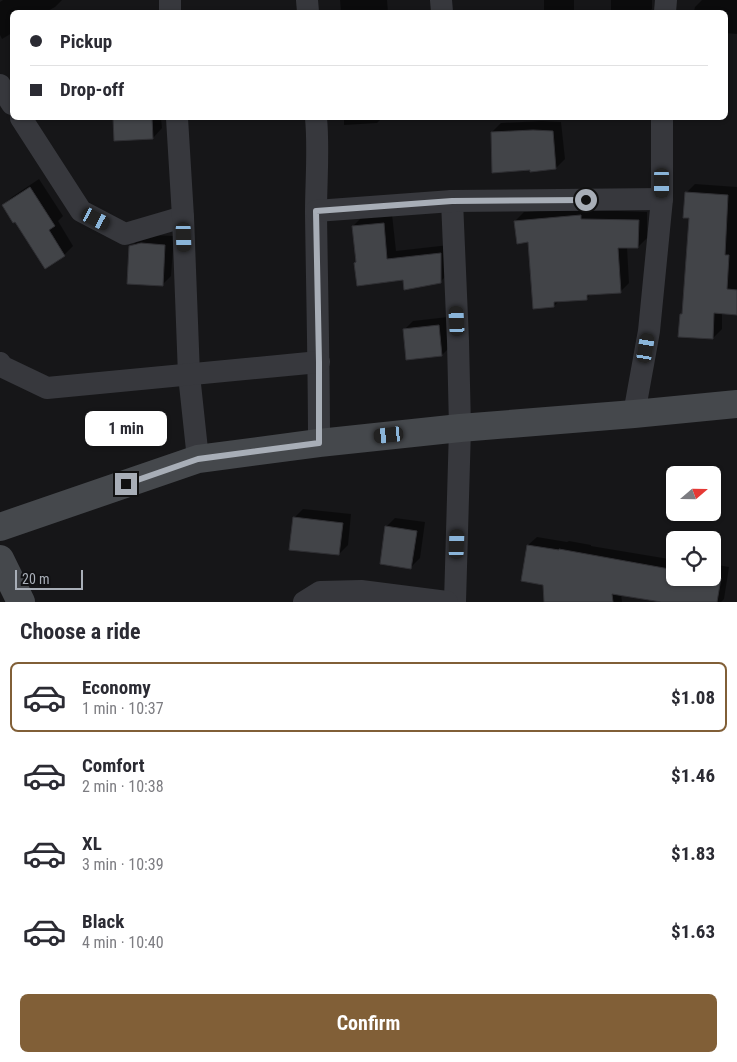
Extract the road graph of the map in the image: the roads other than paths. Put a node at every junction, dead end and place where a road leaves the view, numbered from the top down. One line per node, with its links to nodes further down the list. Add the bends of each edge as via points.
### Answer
1 (0, 85): 2 (street)
2 (10, 101)
3 (22, 120): 10 (street, via 81,211 125,234)
4 (177, 120): 10 (street)
5 (316, 120): 9 (street)
6 (662, 120): 7 (street)
7 (662, 199): 8 (street); 15 (street, via 649,331)
8 (452, 201): 9 (street); 16 (street)
9 (316, 211): 11 (street)
10 (183, 217): 13 (street)
11 (319, 362): 13 (street); 17 (street)
12 (0, 363): 13 (street, via 47,388)
13 (189, 375): 18 (street)
14 (737, 404): 15 (street)
15 (634, 414): 16 (street)
16 (460, 428): 17 (street); 24 (street)
17 (319, 443): 18 (street)
18 (198, 459): 19 (street)
19 (0, 527)
20 (0, 559): 21 (street)
21 (21, 602)
22 (304, 602): 23 (street, via 320,592 352,591)
23 (447, 602)
24 (455, 602)

